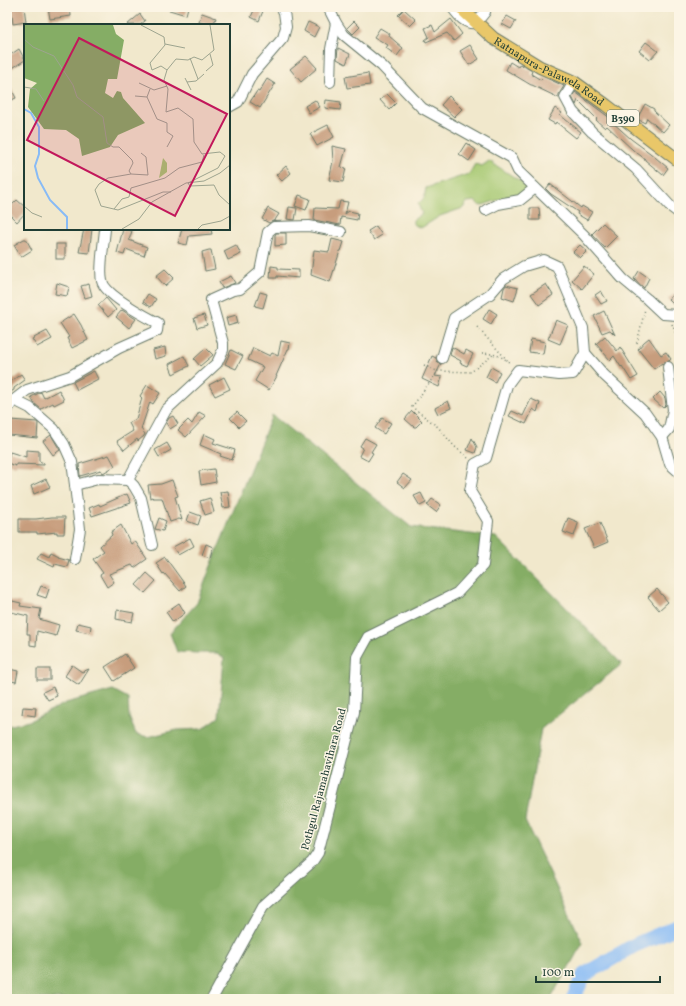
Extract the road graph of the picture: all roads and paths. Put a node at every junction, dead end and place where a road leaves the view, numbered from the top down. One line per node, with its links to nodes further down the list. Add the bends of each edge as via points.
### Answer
1 (328, 7): 6 (street)
2 (452, 7): 7 (street, via 461,19)
3 (461, 7): 7 (main road, Ratnapura-Palawela Road / B390)
4 (486, 7): 7 (street)
5 (286, 9): 10 (street, via 286,27 282,38 252,74 238,102)
6 (336, 23): 8 (street, via 331,50); 12 (street, via 344,35 382,66 422,108 512,158 518,171)
7 (476, 23): 9 (main road, Ratnapura-Palawela Road / B390, via 493,38 540,68)
8 (330, 82)
9 (574, 82): 11 (main road, Ratnapura-Palawela Road / B390); 14 (street, via 565,97 573,112 592,132 636,169)
10 (230, 106)
11 (679, 161)
12 (535, 188): 13 (street, via 520,200 498,204); 17 (street, via 584,235 623,279)
13 (486, 210)
14 (679, 213)
15 (105, 230): 31 (street, via 102,283 114,296 158,323 157,331 119,348 70,376 27,390)
16 (341, 232): 36 (street, via 309,226 274,227 268,232 260,272 240,290 233,290 211,300 223,343 223,350 216,363 166,410)
17 (647, 299): 18 (street, via 663,314); 21 (path)
18 (676, 314): 20 (path, via 671,320)
19 (477, 327): 26 (path)
20 (677, 337)
21 (637, 343)
22 (482, 353): 24 (path)
23 (584, 353): 25 (street, via 583,328 557,266 544,260 524,266 503,279 490,294 454,318); 30 (street, via 573,374 559,375); 33 (street, via 645,413)
24 (494, 354): 26 (path); 29 (path, via 472,372)
25 (442, 358)
26 (508, 361): 30 (path)
27 (424, 365): 29 (path)
28 (668, 367): 33 (street, via 673,410 669,429)
29 (438, 370): 34 (path, via 412,407 438,427 454,446)
30 (518, 370): 34 (street, via 507,385 486,458)
31 (14, 400): 32 (street); 37 (street, via 30,408 54,428 72,462)
32 (7, 410)
33 (662, 438): 35 (street, via 670,464)
34 (475, 464): 40 (street, Pothgul Rajamahavihara Road, via 470,491 488,521 483,565 457,593 368,637 357,657 354,712 318,853 312,862 263,906)
35 (679, 472)
36 (128, 480): 37 (street, via 98,479); 38 (street, via 141,498)
37 (75, 485): 39 (street, via 80,529)
38 (152, 545)
39 (75, 560)
40 (212, 999)

